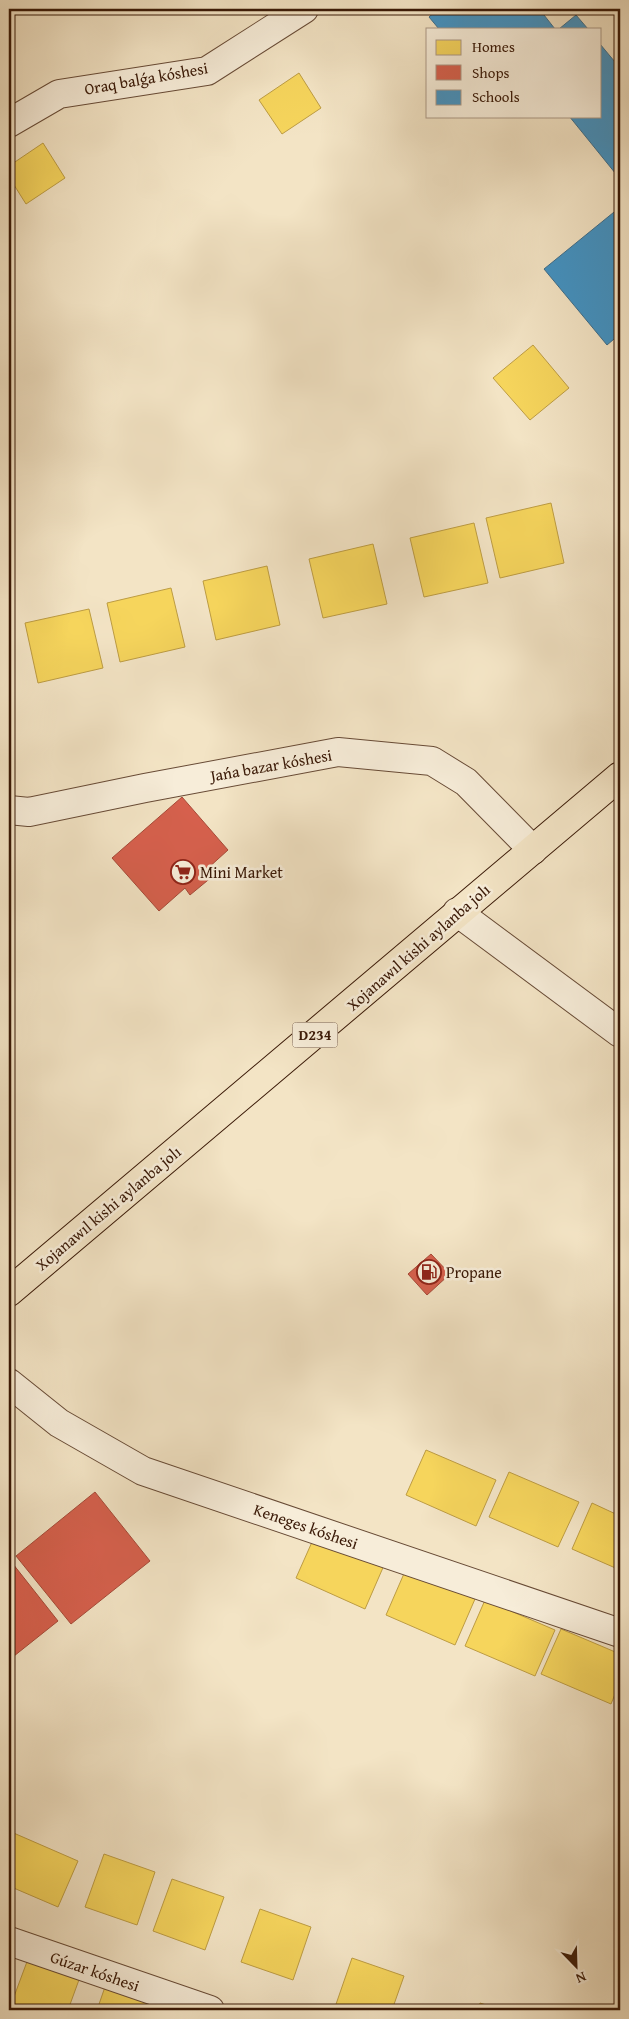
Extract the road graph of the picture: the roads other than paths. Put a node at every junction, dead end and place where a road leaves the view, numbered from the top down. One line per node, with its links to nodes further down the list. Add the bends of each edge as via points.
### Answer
1 (304, 9): 2 (street, Oraq balǵa kóshesi, via 207,71 59,94)
2 (9, 123)
3 (620, 776): 5 (main road, Xojanawıl kishi aylanba jolı / D234)
4 (9, 810): 5 (street, Jańa bazar kóshesi, via 29,812 338,752 432,761 466,782)
5 (533, 850): 6 (main road, Xojanawıl kishi aylanba jolı / D234)
6 (457, 912): 7 (street); 8 (main road, Xojanawıl kishi aylanba jolı / D234)
7 (620, 1033)
8 (9, 1292)
9 (9, 1383): 10 (street, Keneges kóshesi, via 59,1423 143,1471)
10 (620, 1633)
11 (9, 1941): 12 (street, Gúzar kóshesi)
12 (210, 2010)

